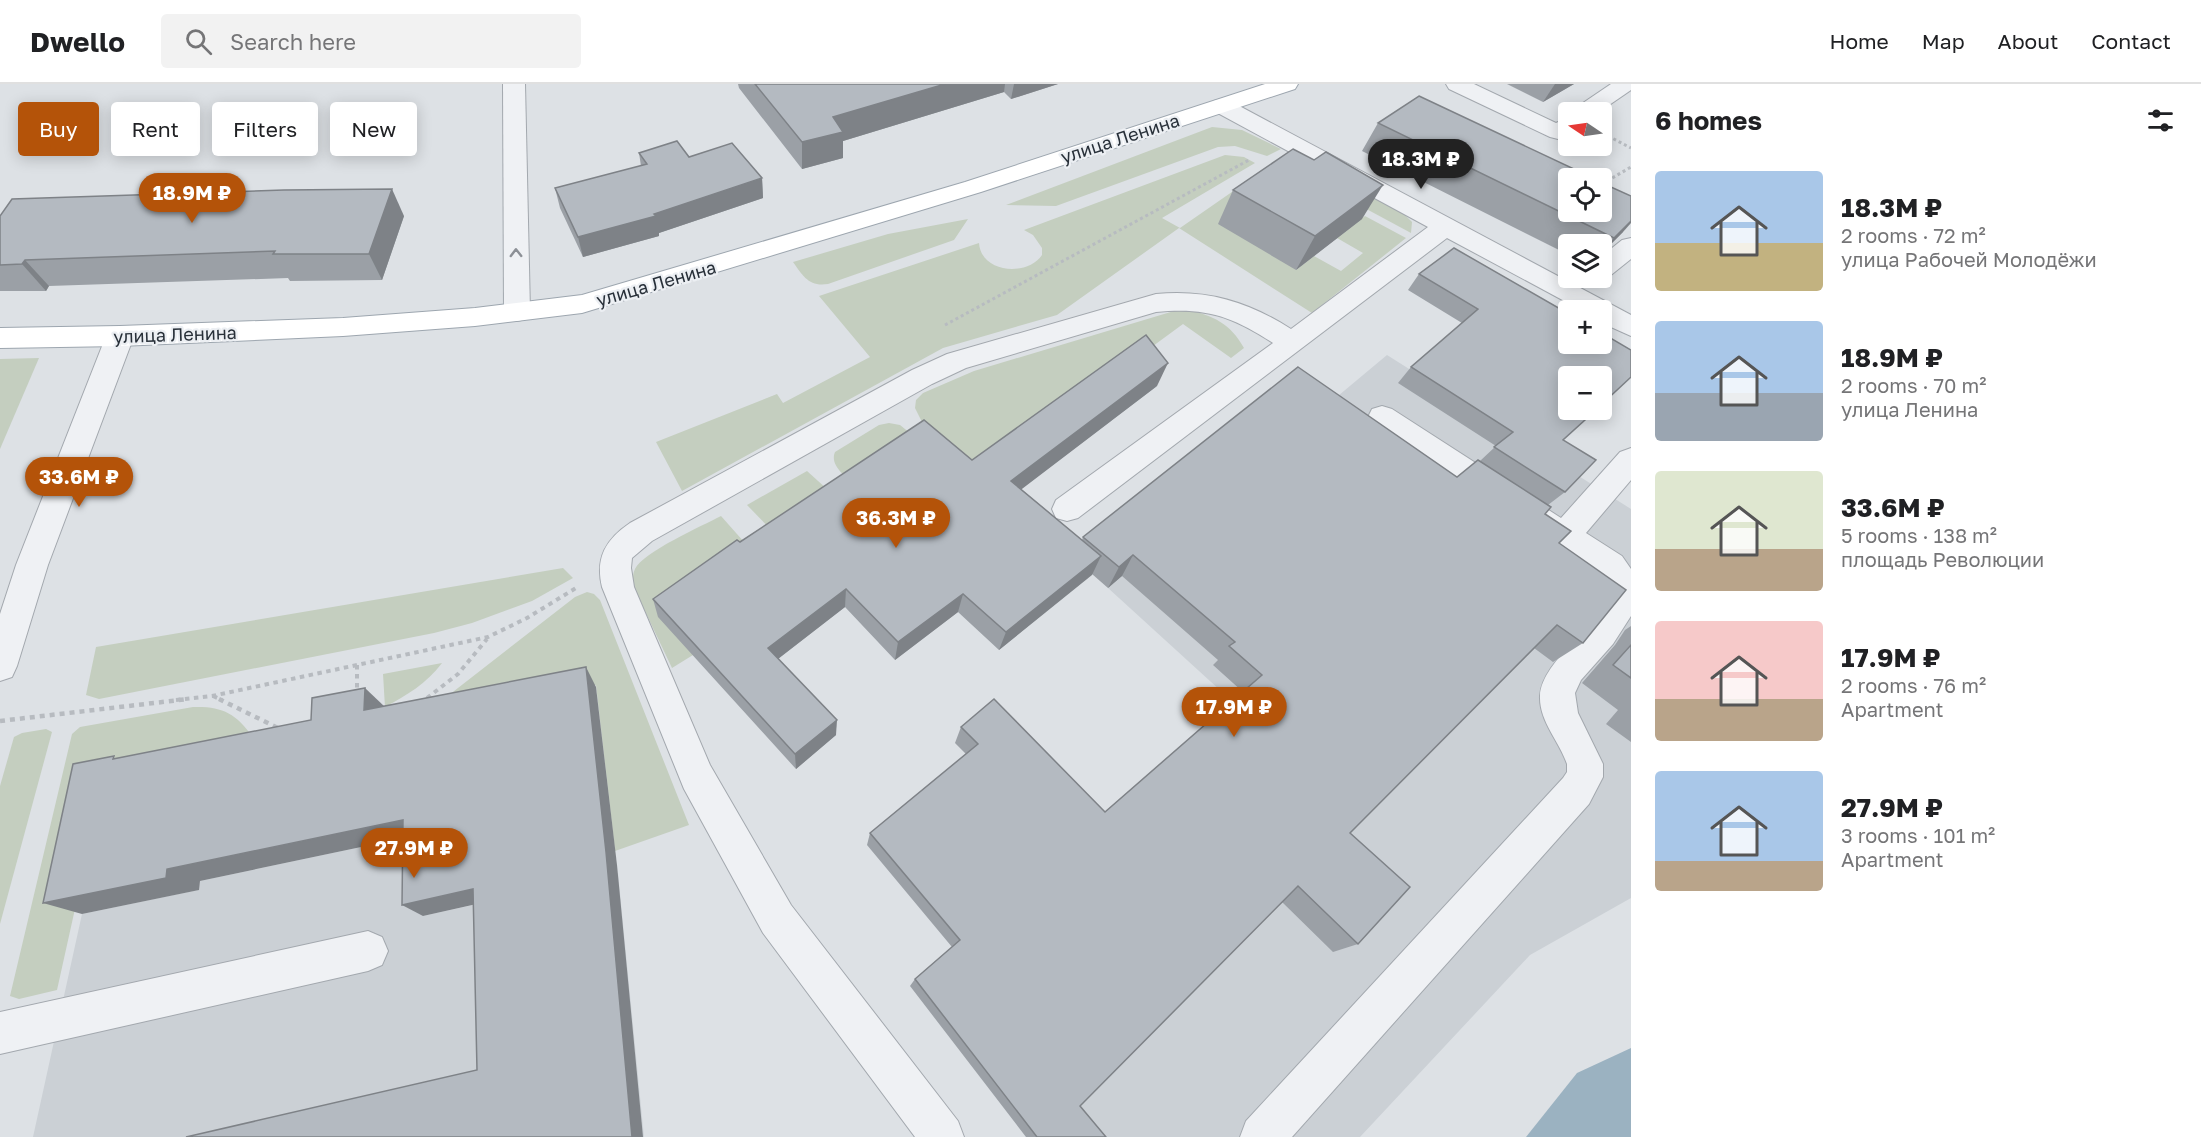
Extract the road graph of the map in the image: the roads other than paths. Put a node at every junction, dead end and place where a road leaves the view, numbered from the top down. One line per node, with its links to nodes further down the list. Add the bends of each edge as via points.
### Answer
1 (514, 84): 14 (street, one-way to 1)
2 (1287, 84): 6 (main road, улица Ленина)
3 (1457, 84): 7 (street)
4 (1625, 84): 5 (street)
5 (1599, 102)
6 (1222, 106): 8 (street); 14 (main road, улица Ленина, via 660,282 582,304)
7 (1558, 132)
8 (1445, 227): 12 (street); 19 (street)
9 (1631, 246): 10 (street)
10 (1612, 261)
11 (1580, 288): 12 (street)
12 (1572, 294): 13 (street)
13 (1582, 300)
14 (517, 312): 17 (main road, улица Ленина, via 343,327)
15 (1612, 317): 16 (street)
16 (1631, 327)
17 (120, 336): 18 (main road, улица Ленина); 24 (street, via 36,555)
18 (0, 338)
19 (1292, 343): 22 (street); 27 (street, via 1223,305 1175,300 957,361 641,532 616,555 613,569 618,587 697,777 777,919)
20 (1382, 417): 23 (street)
21 (1631, 460): 23 (street)
22 (1067, 509)
23 (1564, 535): 28 (street, via 1611,566 1622,582 1623,600 1617,617 1562,679 1557,695 1568,731 1583,760 1585,775 1576,791)
24 (0, 666)
25 (368, 951): 26 (street)
26 (0, 1033)
27 (942, 1137)
28 (1262, 1137)

